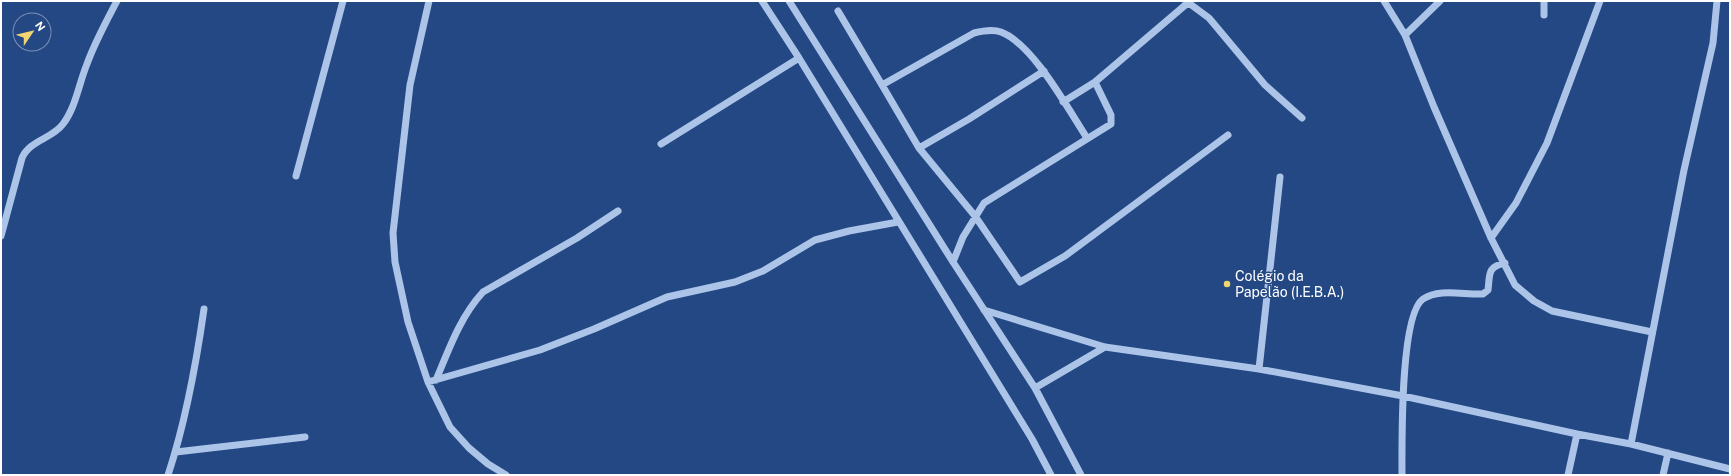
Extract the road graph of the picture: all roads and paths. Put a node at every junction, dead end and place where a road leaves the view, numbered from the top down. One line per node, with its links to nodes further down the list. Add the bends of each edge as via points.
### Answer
1 (118, 1): 30 (street, via 86,65 69,115 63,125 34,144 24,154)
2 (343, 1): 25 (street)
3 (429, 1): 40 (street, via 410,85 394,233 395,262 408,322)
4 (762, 1): 15 (street)
5 (788, 1): 32 (street)
6 (1188, 1): 17 (street); 20 (street, via 1209,18 1265,86)
7 (1384, 1): 14 (street)
8 (1440, 1): 14 (street)
9 (1544, 1): 13 (street)
10 (1600, 1): 31 (street, via 1547,143 1516,203)
11 (1717, 1): 36 (street, via 1713,43 1684,170)
12 (838, 11): 18 (street)
13 (1544, 15)
14 (1405, 35): 31 (street)
15 (799, 58): 23 (street); 29 (street)
16 (1044, 72): 18 (street, via 1012,38 1000,32 988,31 974,33); 19 (street); 24 (street)
17 (1095, 82): 19 (street); 22 (street, via 1112,119 1111,124 1105,129)
18 (882, 85): 24 (street)
19 (1063, 102): 22 (street)
20 (1302, 118)
21 (1228, 135): 28 (street, via 1065,256 1021,282 1018,282)
22 (1087, 138): 28 (street, via 984,203)
23 (661, 144)
24 (918, 148): 28 (street)
25 (296, 176)
26 (1280, 177): 38 (street)
27 (618, 211): 39 (street, via 577,238 483,292 471,304 460,323)
28 (975, 216): 32 (street)
29 (898, 222): 39 (street, via 849,230 815,240 763,271 735,282 668,297 540,350); 51 (street, via 1032,439)
30 (1, 236)
31 (1491, 238): 33 (street)
32 (953, 262): 35 (street)
33 (1505, 264): 36 (street, via 1515,285 1534,301 1552,311); 42 (street, via 1494,266 1490,270 1488,290 1483,294 1433,294 1422,300 1414,311 1410,326)
34 (204, 309): 46 (street, via 195,372)
35 (984, 310): 37 (street); 41 (street)
36 (1652, 332): 45 (street)
37 (1105, 347): 38 (street); 41 (street)
38 (1259, 369): 42 (street)
39 (436, 380): 40 (street)
40 (428, 382): 50 (street, via 450,427 469,448)
41 (1035, 388): 52 (street)
42 (1403, 396): 43 (street); 53 (street)
43 (1576, 434): 45 (street); 54 (street)
44 (305, 437): 46 (street)
45 (1631, 444): 47 (street)
46 (176, 452): 49 (street)
47 (1668, 453): 48 (street); 55 (street)
48 (1730, 469)
49 (168, 475)
50 (506, 475)
51 (1051, 475)
52 (1081, 475)
53 (1402, 475)
54 (1568, 475)
55 (1662, 475)

